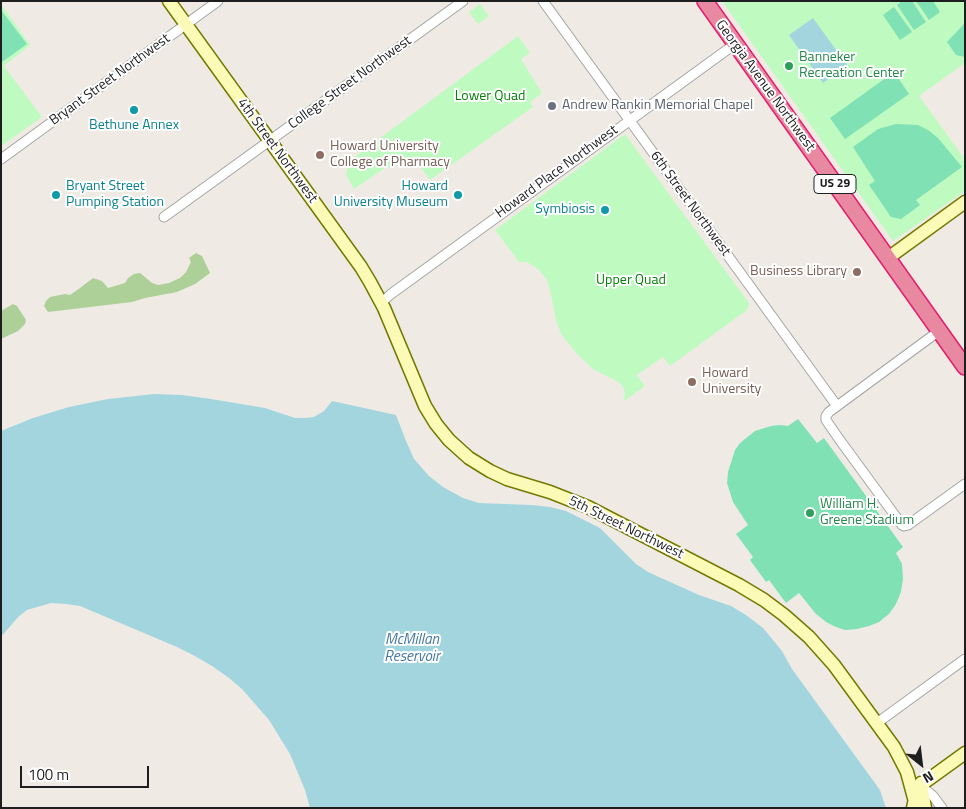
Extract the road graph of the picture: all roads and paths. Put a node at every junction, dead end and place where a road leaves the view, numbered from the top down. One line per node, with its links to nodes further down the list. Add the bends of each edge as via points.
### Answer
1 (169, 1): 6 (street, 4th Street Northwest)
2 (218, 1): 6 (street, Bryant Street Northwest)
3 (463, 1): 9 (street, College Street Northwest)
4 (543, 1): 8 (street, 6th Street Northwest)
5 (704, 1): 7 (highway, Georgia Avenue Northwest / US 29)
6 (186, 24): 9 (street, 4th Street Northwest); 10 (street, Bryant Street Northwest)
7 (735, 44): 8 (street, Howard Place Northwest); 13 (highway, Georgia Avenue Northwest / US 29)
8 (629, 120): 14 (street, Howard Place Northwest); 17 (street, 6th Street Northwest)
9 (270, 141): 12 (street, College Street Northwest); 14 (street, 4th Street Northwest, via 356,260)
10 (1, 159)
11 (965, 202): 13 (street)
12 (164, 218)
13 (888, 258): 15 (highway, Georgia Avenue Northwest / US 29)
14 (381, 303): 20 (street, 5th Street Northwest, via 428,412 459,450 490,471 578,503 760,598 793,622 818,646)
15 (939, 331): 16 (highway, Georgia Avenue Northwest / US 29); 17 (street)
16 (965, 367)
17 (837, 406): 18 (street, via 828,413 826,420 902,525 922,516)
18 (965, 484)
19 (965, 659): 20 (street)
20 (877, 723): 21 (street, 5th Street Northwest)
21 (894, 747): 23 (street, 5th Street Northwest, via 908,761); 24 (street, 5th Street Northwest, via 907,772)
22 (965, 753): 23 (street)
23 (922, 786): 24 (street); 25 (street, 5th Street Northwest)
24 (916, 805)
25 (942, 808)

